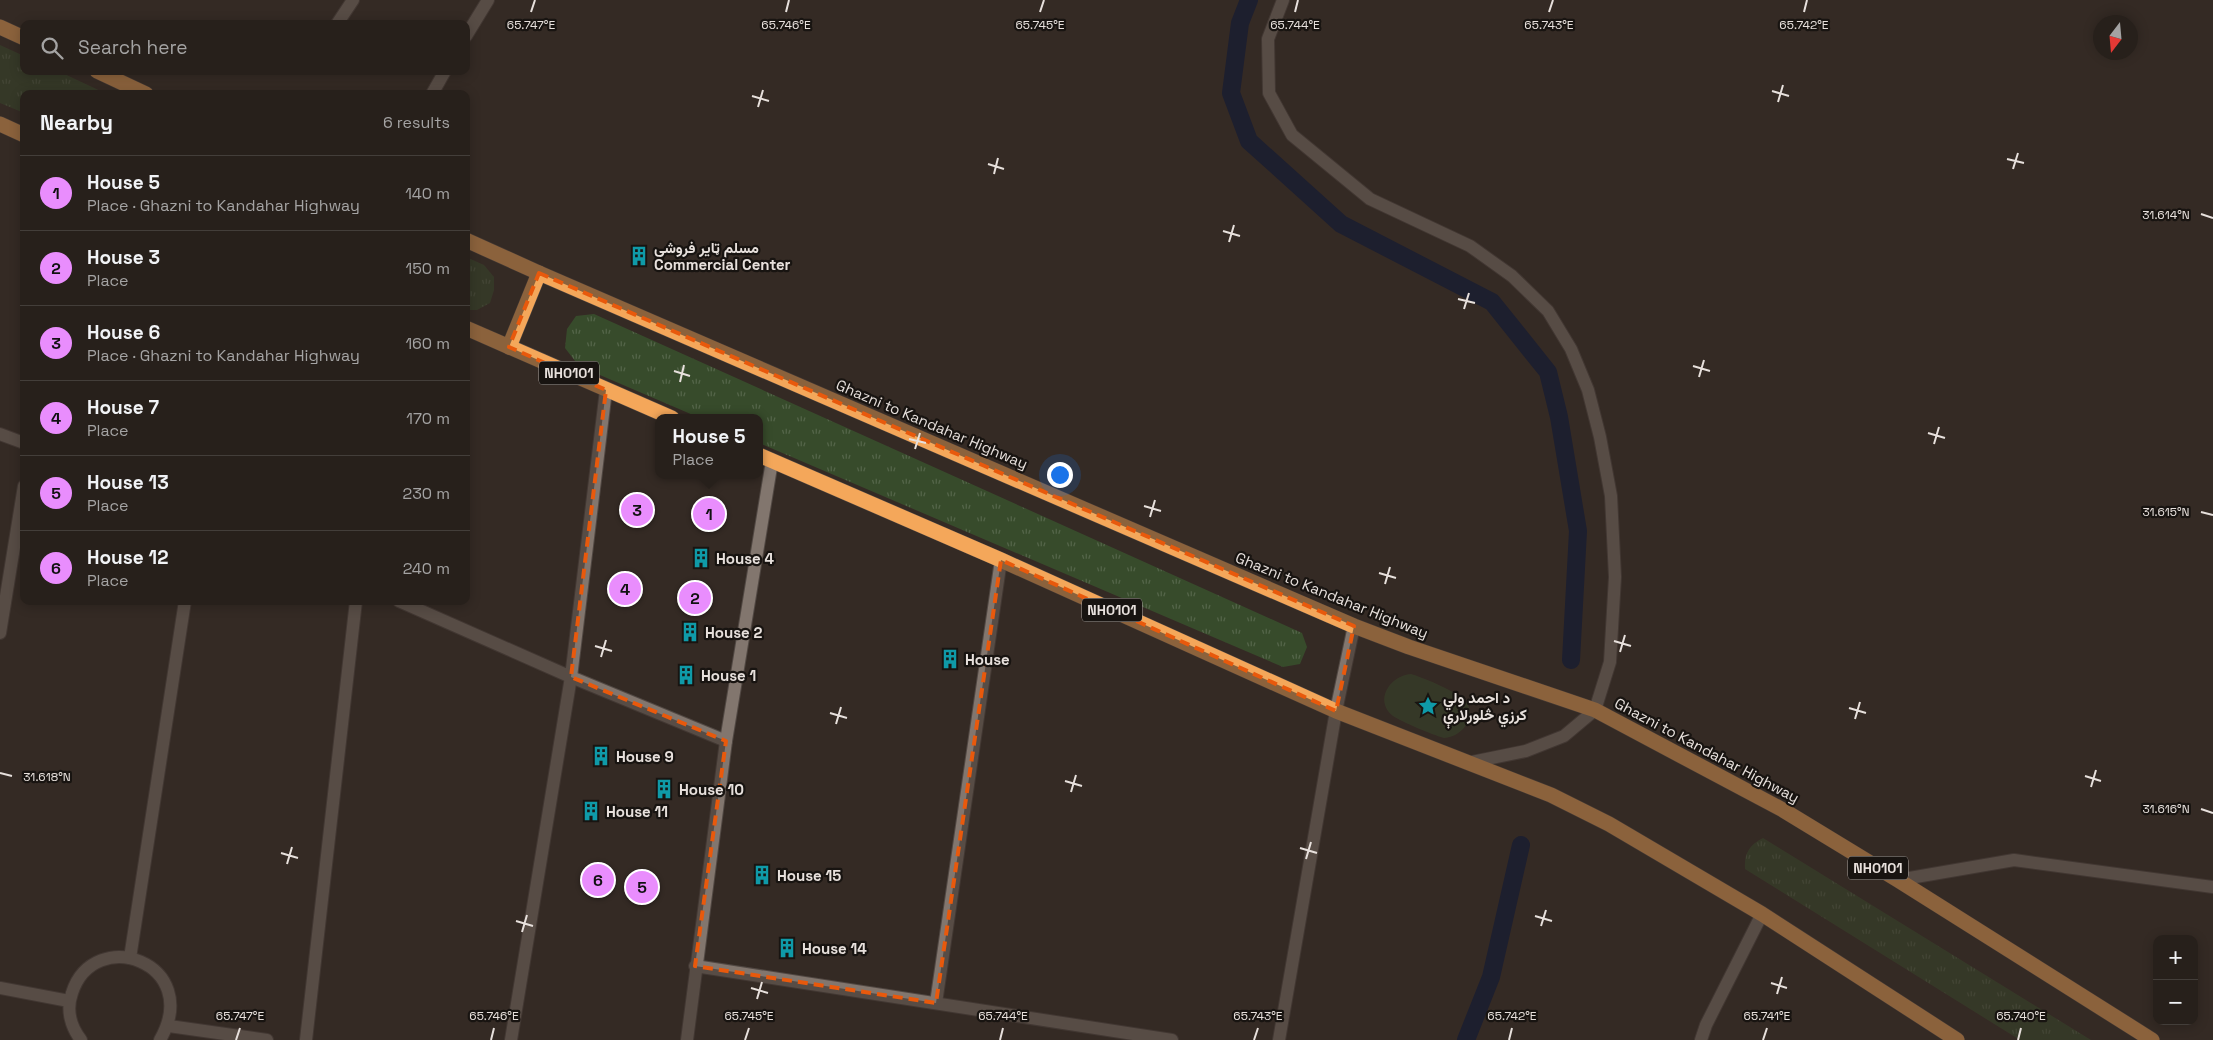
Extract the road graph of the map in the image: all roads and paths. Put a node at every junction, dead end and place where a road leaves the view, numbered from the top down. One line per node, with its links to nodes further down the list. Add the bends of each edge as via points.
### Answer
1 (353, 0): 4 (street)
2 (488, 0): 6 (street)
3 (1283, 0): 34 (street, via 1268,39 1269,93 1292,135 1370,199 1470,246 1512,276 1548,312 1571,348 1588,390 1611,496 1615,577 1610,662)
4 (340, 20)
5 (0, 27): 7 (highway)
6 (470, 29)
7 (20, 36)
8 (106, 75): 10 (highway)
9 (443, 75): 11 (street)
10 (137, 90)
11 (434, 90)
12 (0, 124): 13 (highway)
13 (20, 133)
14 (470, 242): 15 (highway, Ghazni to Kandahar Highway / NH0101)
15 (539, 273): 17 (highway); 30 (highway, Ghazni to Kandahar Highway / NH0101)
16 (470, 330): 17 (highway, NH0101)
17 (509, 347): 18 (highway, NH0101)
18 (606, 390): 19 (highway, NH0101); 32 (street)
19 (663, 414)
20 (0, 434): 21 (street)
21 (20, 442)
22 (765, 458): 23 (street); 26 (highway, NH0101)
23 (763, 473)
24 (762, 479): 35 (street)
25 (20, 510): 31 (street)
26 (1001, 560): 33 (highway, NH0101); 44 (street)
27 (184, 605): 40 (street)
28 (356, 605): 50 (street)
29 (408, 605): 32 (street)
30 (1354, 626): 33 (street); 34 (highway, Ghazni to Kandahar Highway / NH0101)
31 (0, 633)
32 (571, 677): 35 (street); 51 (street)
33 (1336, 710): 36 (highway, NH0101); 54 (street)
34 (1595, 710): 36 (street, via 1564,736 1526,751); 37 (highway, Ghazni to Kandahar Highway / NH0101, via 1783,810)
35 (726, 741): 41 (street)
36 (1467, 763): 39 (highway, NH0101, via 1551,794 1610,824)
37 (1898, 880): 38 (street, via 2014,860); 56 (highway, Ghazni to Kandahar Highway / NH0101)
38 (2213, 887)
39 (1762, 914): 46 (highway, NH0101); 55 (street)
40 (130, 958): 43 (street, via 114,957 98,962 74,985); 45 (street, via 156,970 164,982 172,1009)
41 (695, 966): 44 (street); 52 (street)
42 (0, 988): 43 (street)
43 (69, 1001): 47 (street, via 70,1017)
44 (936, 1003): 53 (street)
45 (169, 1026): 48 (street); 49 (street)
46 (1952, 1039)
47 (81, 1040)
48 (160, 1040)
49 (267, 1040)
50 (306, 1040)
51 (511, 1040)
52 (687, 1040)
53 (1172, 1040)
54 (1278, 1040)
55 (1701, 1040)
56 (2152, 1040)

